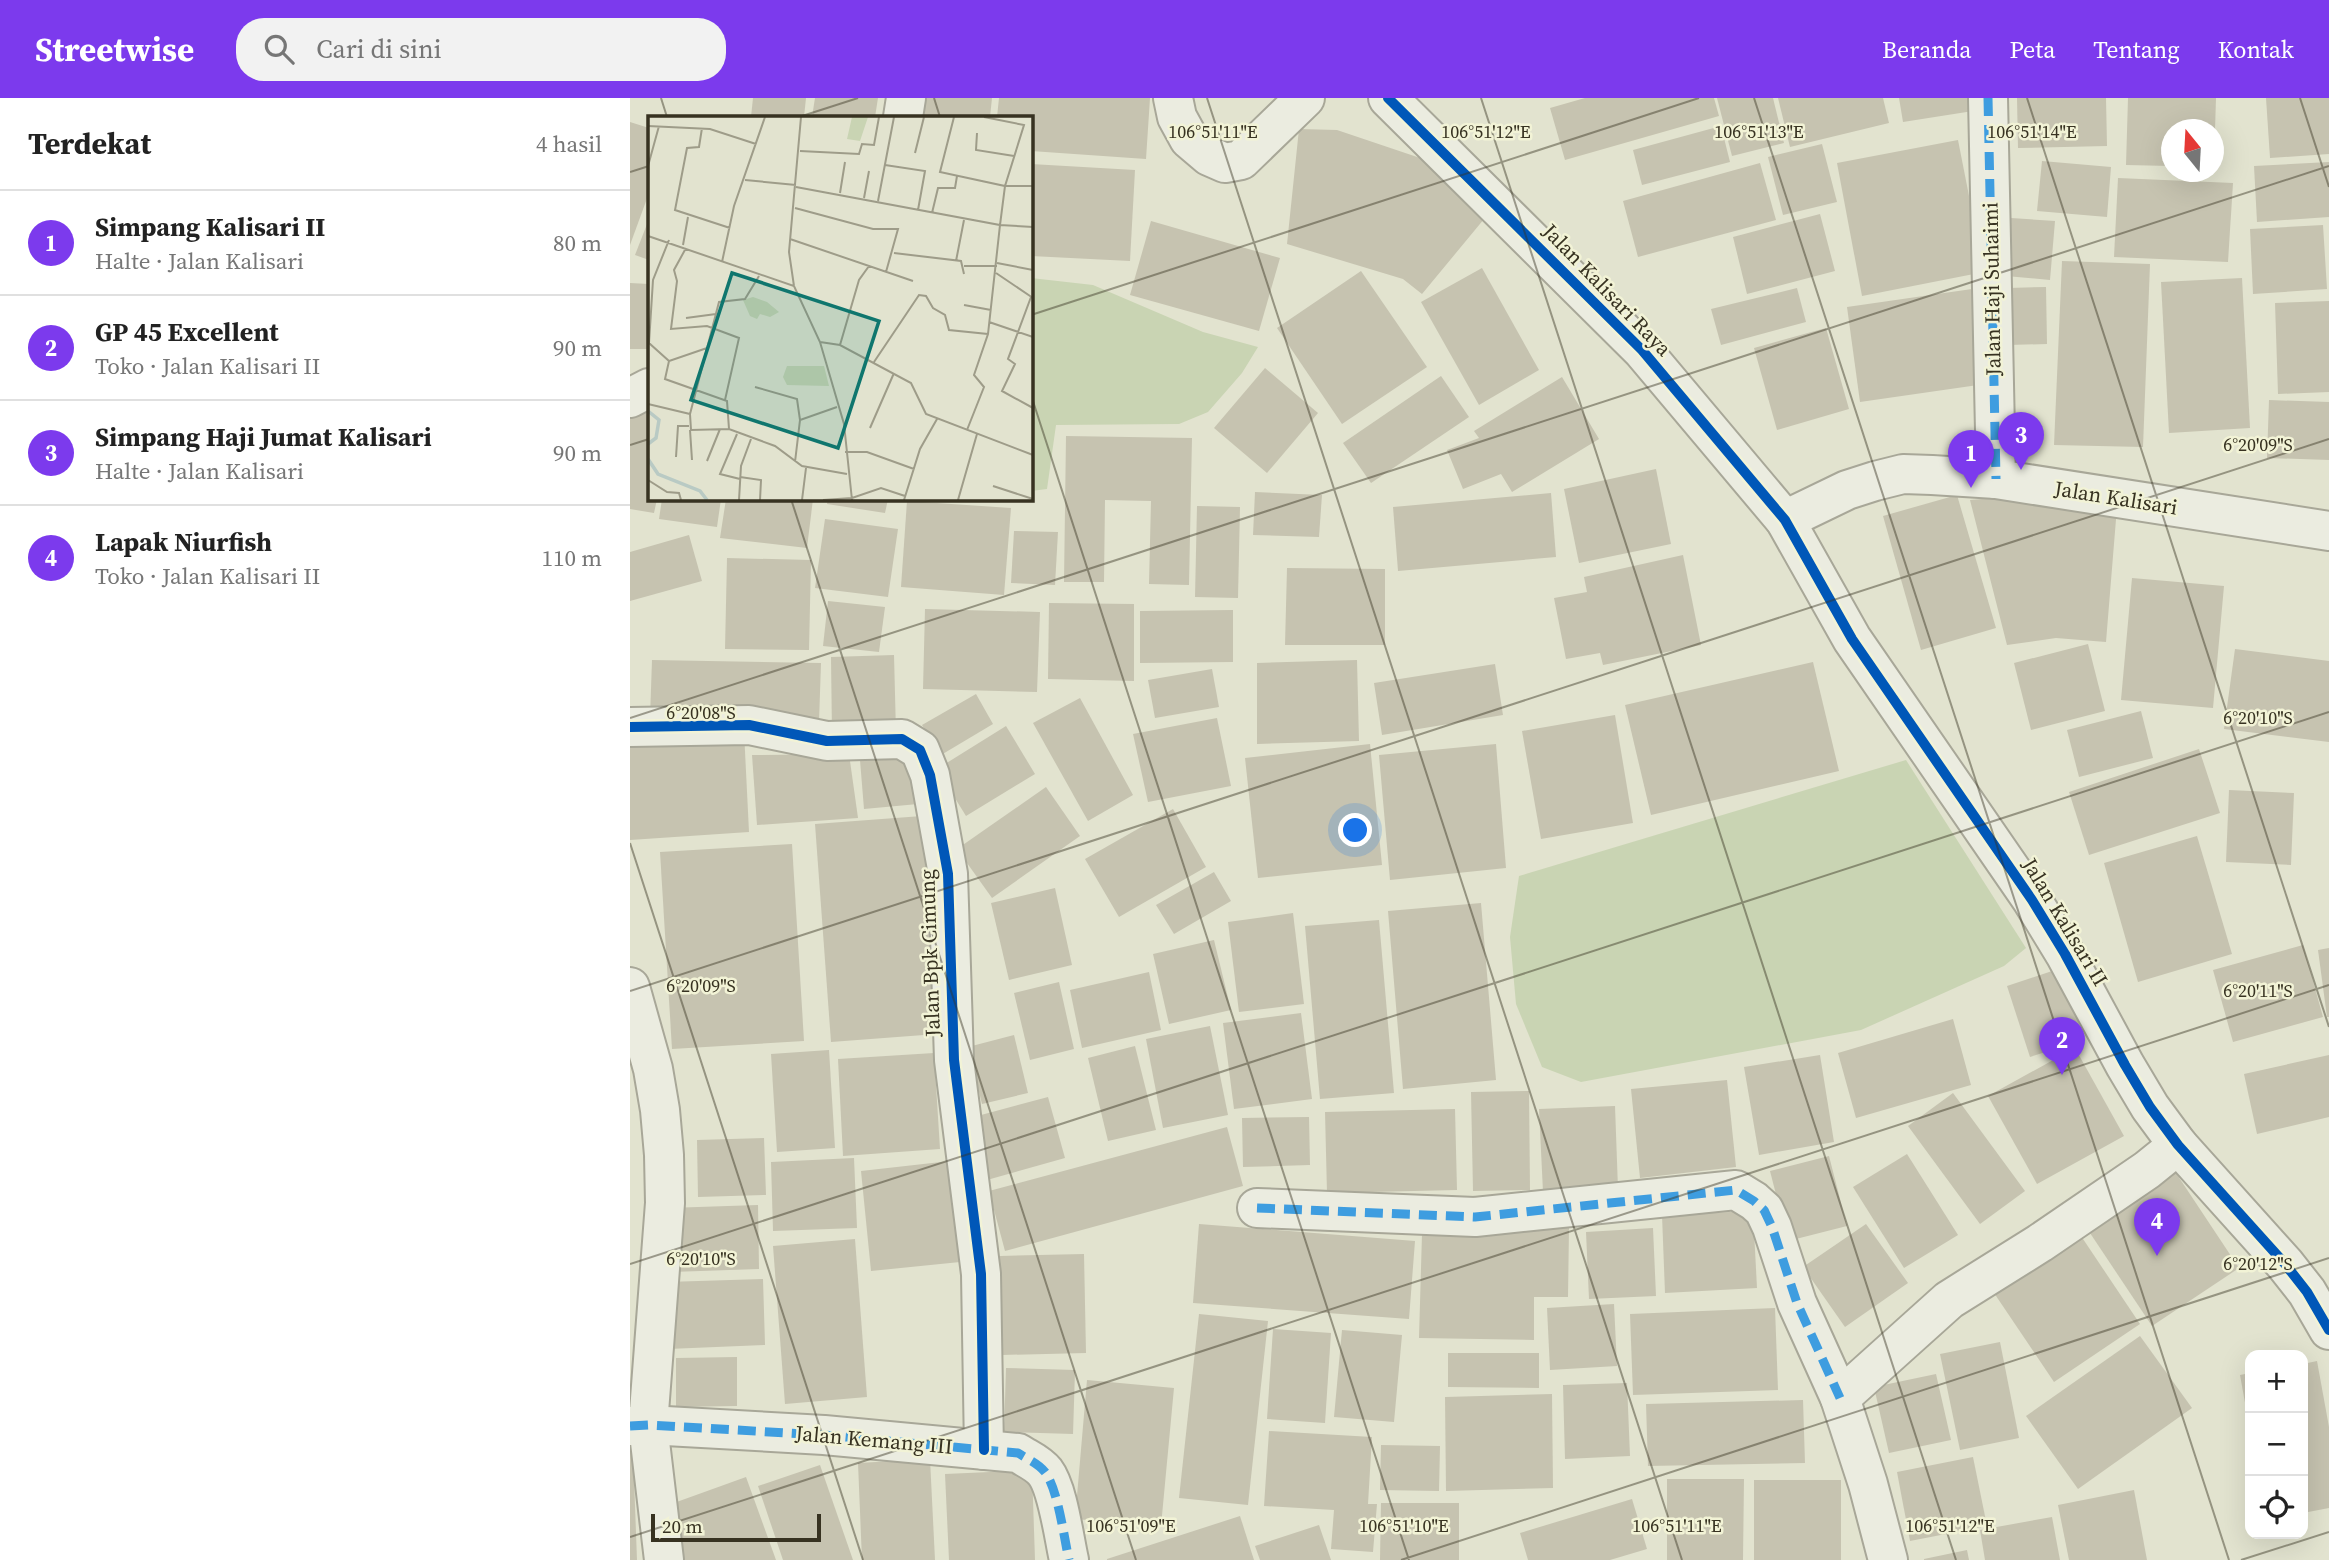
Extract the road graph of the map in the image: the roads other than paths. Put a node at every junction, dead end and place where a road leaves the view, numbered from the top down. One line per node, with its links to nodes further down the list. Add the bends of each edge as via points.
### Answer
1 (906, 98): 6 (street)
2 (1173, 98): 3 (street, via 1189,139 1225,163 1241,160)
3 (1305, 98)
4 (1388, 98): 10 (street, Jalan Kalisari Raya, via 1642,350)
5 (1988, 98): 9 (street, Jalan Haji Suhaimi)
6 (903, 116)
7 (648, 389): 8 (street)
8 (630, 398)
9 (1996, 480): 10 (street, Jalan Kalisari, via 1903,474 1847,491); 11 (street, Jalan Kalisari)
10 (1785, 520): 14 (street, Jalan Kalisari II, via 1852,639 2032,900 2150,1107)
11 (2329, 531)
12 (630, 727): 19 (street, Jalan Bpk Cimung, via 749,725 827,741 902,740 920,750 930,775 948,874 954,1060 981,1274)
13 (630, 987): 18 (street, via 660,1110 665,1203)
14 (2178, 1144): 16 (street, Jalan Kalisari II, via 2285,1264); 17 (street, via 2040,1244 1949,1300)
15 (1257, 1208): 17 (street, via 1475,1217 1736,1190 1764,1210 1797,1303)
16 (2329, 1330)
17 (1840, 1398): 22 (street)
18 (639, 1425): 19 (street, Jalan Kemang III); 20 (street)
19 (984, 1450): 21 (street, Jalan Kemang III, via 1018,1453 1047,1475)
20 (664, 1560)
21 (1069, 1560)
22 (1888, 1560)

